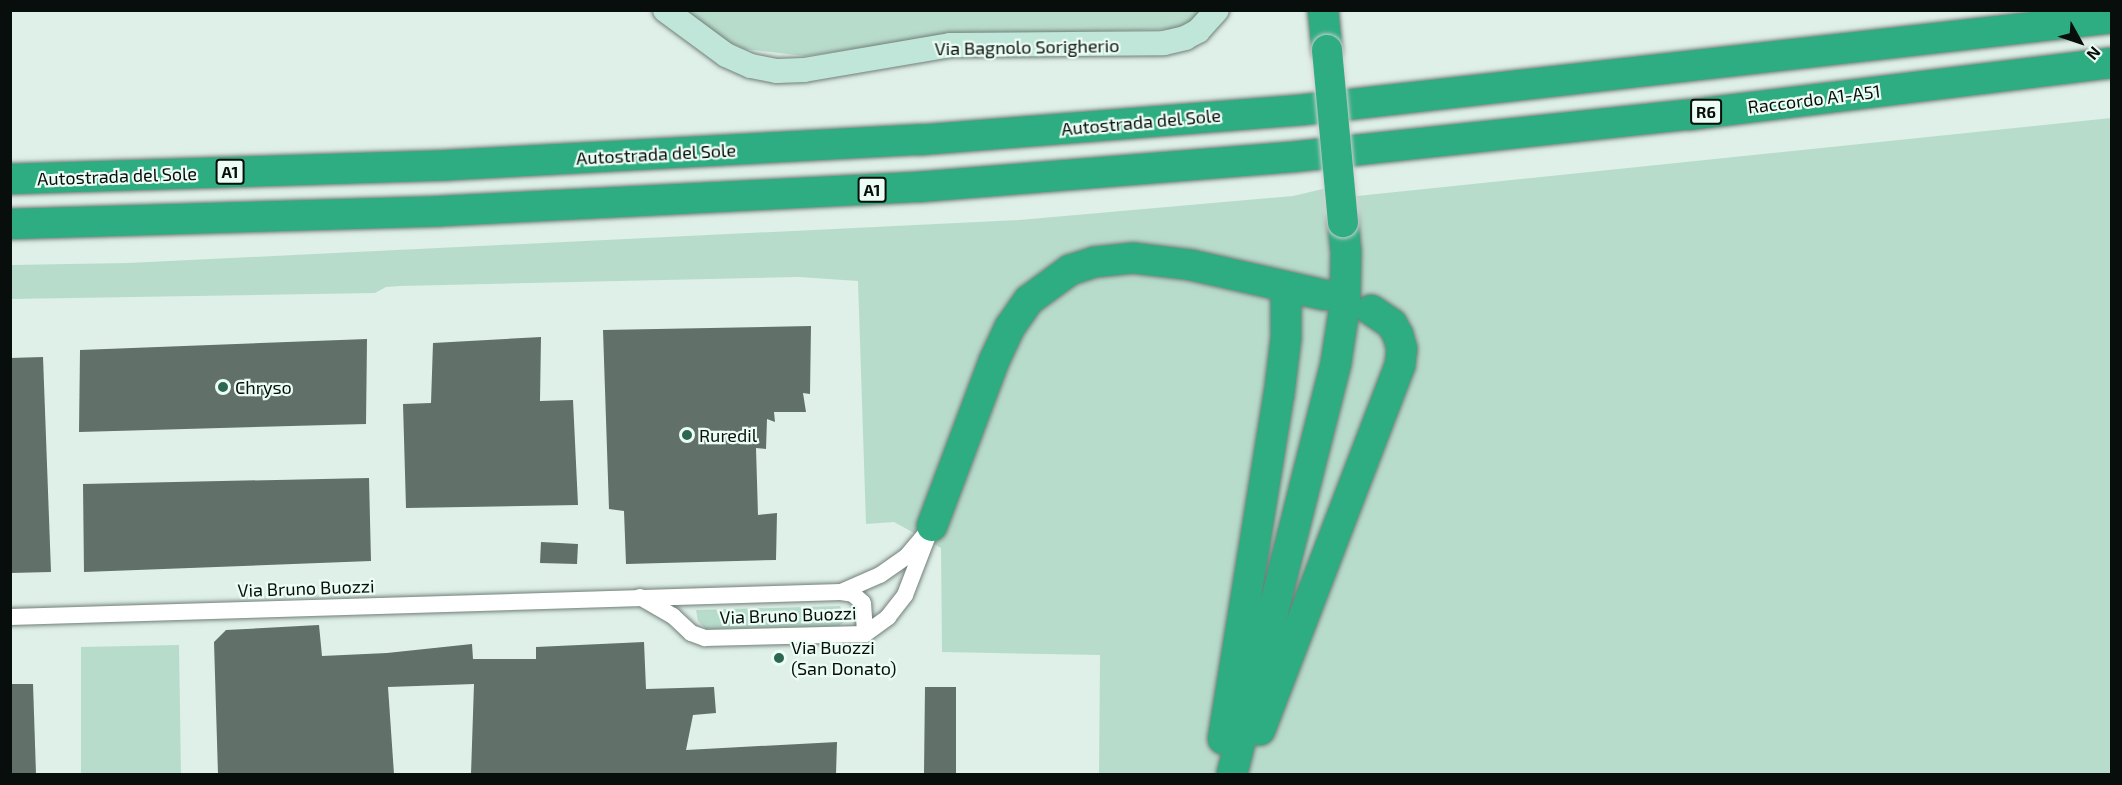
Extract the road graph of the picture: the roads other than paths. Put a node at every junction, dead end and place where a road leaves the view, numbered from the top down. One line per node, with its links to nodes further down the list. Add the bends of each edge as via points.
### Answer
1 (665, 10): 2 (street, Via Bagnolo Sorigherio, via 726,55 751,66 777,71 804,70 950,45 1164,43 1198,31)
2 (1217, 10)
3 (1323, 10): 20 (highway, bridge, via 1346,287 1336,362)
4 (2112, 18): 7 (highway, Autostrada del Sole / A1, via 1301,111 919,140 450,165)
5 (2112, 63): 6 (highway, Raccordo A1-A51 / R6)
6 (1301, 156): 8 (highway, A1, via 918,187 442,211)
7 (10, 179)
8 (10, 224)
9 (1286, 287): 10 (highway); 12 (highway, via 1133,258 1095,262 1070,270 1049,283 1029,300 1010,327); 19 (highway, via 1286,338 1279,395)
10 (1324, 295)
11 (1371, 310): 21 (highway, via 1392,324 1402,349 1401,364)
12 (932, 526): 13 (street, Via Bruno Buozzi, via 907,555 880,576); 18 (street, Via Bruno Buozzi, via 905,595 888,617)
13 (841, 592): 14 (street, Via Bruno Buozzi); 18 (street, via 853,594 863,603)
14 (702, 595): 15 (street, Via Bruno Buozzi); 17 (street, via 685,608)
15 (638, 597): 16 (street, Via Bruno Buozzi); 17 (street, Via Bruno Buozzi, via 663,609)
16 (10, 617)
17 (687, 628): 18 (street, Via Bruno Buozzi, via 705,638)
18 (865, 633)
19 (1219, 774)
20 (1232, 774)
21 (1243, 774)

